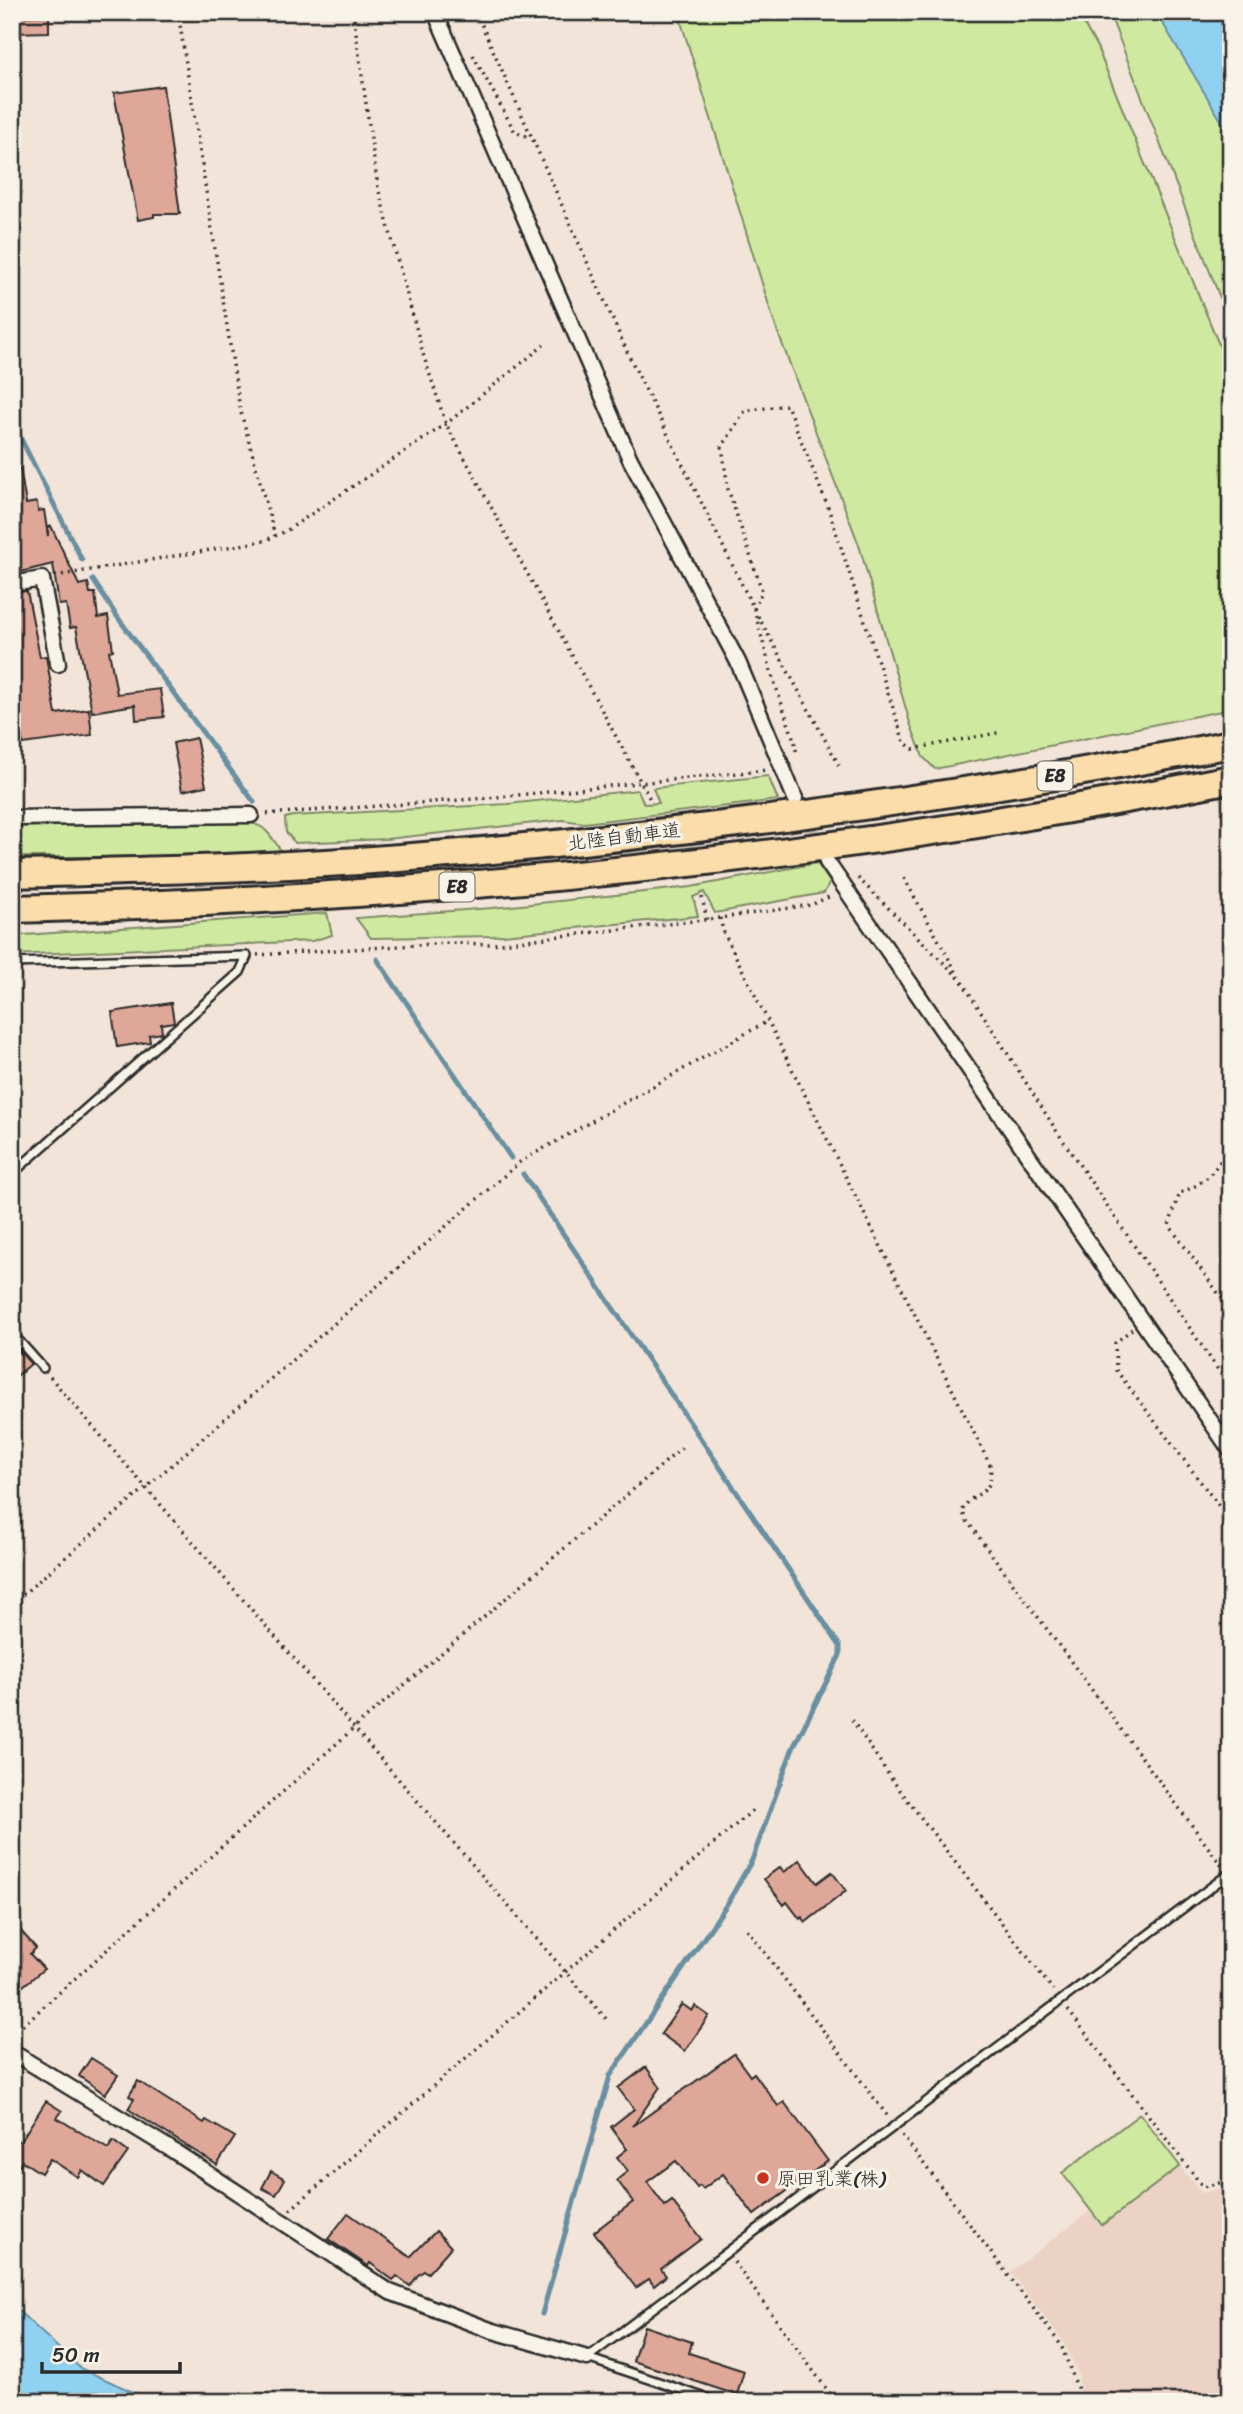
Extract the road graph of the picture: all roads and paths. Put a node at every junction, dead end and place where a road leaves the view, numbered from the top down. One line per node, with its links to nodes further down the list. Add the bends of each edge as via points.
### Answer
1 (178, 12): 9 (path, via 240,409)
2 (354, 12): 8 (path, via 378,188)
3 (435, 12): 16 (street, via 630,459 738,662)
4 (476, 12): 6 (path)
5 (469, 47): 6 (path, via 515,132)
6 (529, 137): 12 (path, via 629,356)
7 (544, 345): 8 (path)
8 (446, 424): 9 (path); 19 (path)
9 (275, 536): 10 (path)
10 (41, 579): 11 (street); 13 (street)
11 (12, 584)
12 (754, 609): 14 (path, via 762,591 728,489 722,447 746,411 787,405 829,510 904,742 913,749); 16 (path, via 795,743 797,760); 17 (path)
13 (58, 664)
14 (1002, 732)
15 (1231, 744): 25 (highway, 北陸自動車道 / E8, via 1012,784 598,841 192,870)
16 (780, 767): 19 (path); 20 (street)
17 (841, 769)
18 (1231, 779): 28 (highway, 北陸自動車道 / E8, via 899,835 598,875 190,905)
19 (640, 781): 21 (path); 22 (path, via 488,798)
20 (795, 798)
21 (650, 799)
22 (251, 815): 23 (street)
23 (12, 818)
24 (837, 873): 29 (path, via 830,898); 33 (path, via 856,877 870,887); 38 (street)
25 (12, 874)
26 (904, 878): 33 (path)
27 (702, 897): 30 (path)
28 (12, 909)
29 (720, 918): 30 (path); 34 (path)
30 (707, 920): 31 (path, via 492,944)
31 (247, 956): 32 (lane); 36 (lane, via 240,972)
32 (12, 962)
33 (961, 980): 41 (path, via 1055,1130)
34 (766, 1022): 44 (path, via 520,1163); 50 (path, via 989,1465 992,1479 986,1491 967,1501 962,1511 967,1521)
35 (1231, 1143): 37 (path, via 1202,1184 1180,1193 1169,1225)
36 (12, 1174)
37 (1231, 1311)
38 (1141, 1321): 43 (street); 45 (path, via 1115,1343 1116,1370)
39 (12, 1333): 40 (lane)
40 (43, 1368): 44 (path)
41 (1231, 1389)
42 (683, 1447): 48 (path)
43 (1231, 1451)
44 (146, 1485): 46 (path); 48 (path)
45 (1231, 1521)
46 (12, 1604)
47 (852, 1720): 53 (path, via 893,1781)
48 (354, 1728): 52 (path); 55 (path)
49 (754, 1809): 52 (path)
50 (1230, 1873): 53 (lane)
51 (747, 1929): 57 (path)
52 (566, 1970): 54 (path); 59 (path)
53 (1060, 1998): 57 (lane); 58 (path, via 1203,2187)
54 (608, 2021)
55 (12, 2035)
56 (12, 2052): 59 (street)
57 (893, 2124): 60 (lane); 64 (path, via 1061,2345 1077,2387)
58 (1231, 2180)
59 (282, 2221): 61 (street, via 390,2292 490,2330)
60 (726, 2251): 61 (lane); 63 (path)
61 (587, 2358): 62 (lane)
62 (718, 2402)
63 (836, 2402)
64 (1076, 2402)

